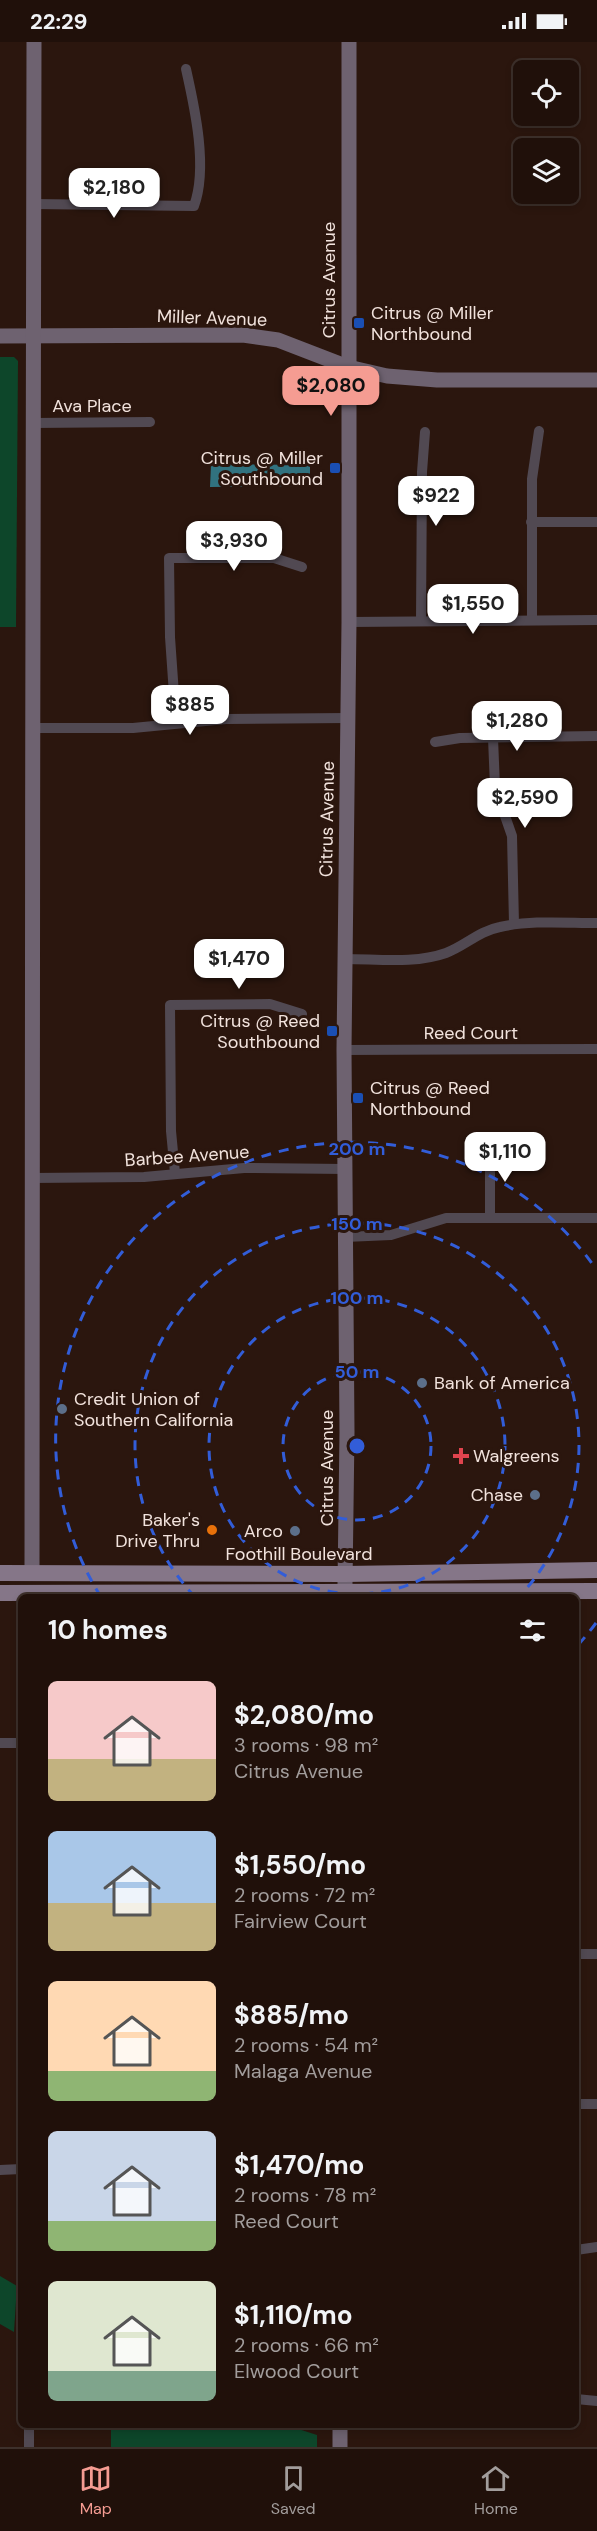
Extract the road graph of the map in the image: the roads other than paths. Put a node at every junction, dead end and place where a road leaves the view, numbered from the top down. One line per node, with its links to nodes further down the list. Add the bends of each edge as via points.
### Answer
1 (34, 42): 4 (street)
2 (349, 42): 7 (street, Citrus Avenue)
3 (186, 69): 4 (street, via 198,137 199,193 194,206)
4 (34, 204): 6 (street)
5 (0, 336): 6 (street, Miller Avenue)
6 (34, 337): 7 (street, Miller Avenue, via 243,335 278,340); 10 (street)
7 (348, 367): 8 (street, Miller Avenue, via 412,379); 19 (street, Citrus Avenue)
8 (597, 380)
9 (150, 422): 10 (street, Ava Place)
10 (33, 423): 22 (street)
11 (539, 431): 13 (street)
12 (425, 432): 18 (street)
13 (531, 522): 14 (street); 16 (street)
14 (597, 522)
15 (302, 567): 21 (street, via 274,558 169,558)
16 (532, 620): 17 (street); 18 (street)
17 (597, 620)
18 (421, 621): 19 (street)
19 (349, 622): 20 (street, Citrus Avenue)
20 (348, 718): 21 (street, via 226,718); 28 (street, Citrus Avenue)
21 (176, 723): 22 (street, via 133,728)
22 (31, 728): 35 (street)
23 (597, 736): 24 (street)
24 (493, 738): 25 (street); 27 (street, via 495,787 512,836)
25 (435, 742)
26 (597, 923): 27 (street)
27 (514, 924): 28 (street, via 489,929 450,952 433,957)
28 (345, 959): 31 (street, Citrus Avenue)
29 (302, 1014): 34 (street, via 270,1004 170,1005)
30 (597, 1049): 31 (street, Reed Court)
31 (344, 1050): 33 (street, Citrus Avenue)
32 (490, 1149): 36 (street)
33 (345, 1169): 34 (street, Barbee Avenue, via 244,1168); 38 (street, Citrus Avenue)
34 (175, 1173): 35 (street, Barbee Avenue)
35 (32, 1178): 41 (street)
36 (490, 1218): 37 (street); 38 (street, via 446,1218 391,1235)
37 (597, 1218)
38 (345, 1237): 42 (street, Citrus Avenue)
39 (597, 1570): 42 (main road, Foothill Boulevard)
40 (0, 1573): 41 (main road, Foothill Boulevard)
41 (32, 1573): 42 (main road, Foothill Boulevard); 46 (street)
42 (345, 1574): 47 (street, Citrus Avenue)
43 (597, 1591): 47 (main road, Foothill Boulevard)
44 (0, 1593): 45 (main road, Foothill Boulevard)
45 (18, 1594)
46 (31, 1594)
47 (345, 1594)
48 (0, 1743): 49 (street)
49 (18, 1743)
50 (579, 1954): 51 (street)
51 (597, 1954)
52 (579, 2104): 53 (street)
53 (597, 2104)
54 (18, 2169): 55 (street)
55 (0, 2170)
56 (597, 2247): 57 (street)
57 (579, 2250)
58 (579, 2399): 59 (street)
59 (597, 2401)
60 (29, 2428): 62 (street)
61 (340, 2428): 63 (street)
62 (29, 2447)
63 (340, 2447)

